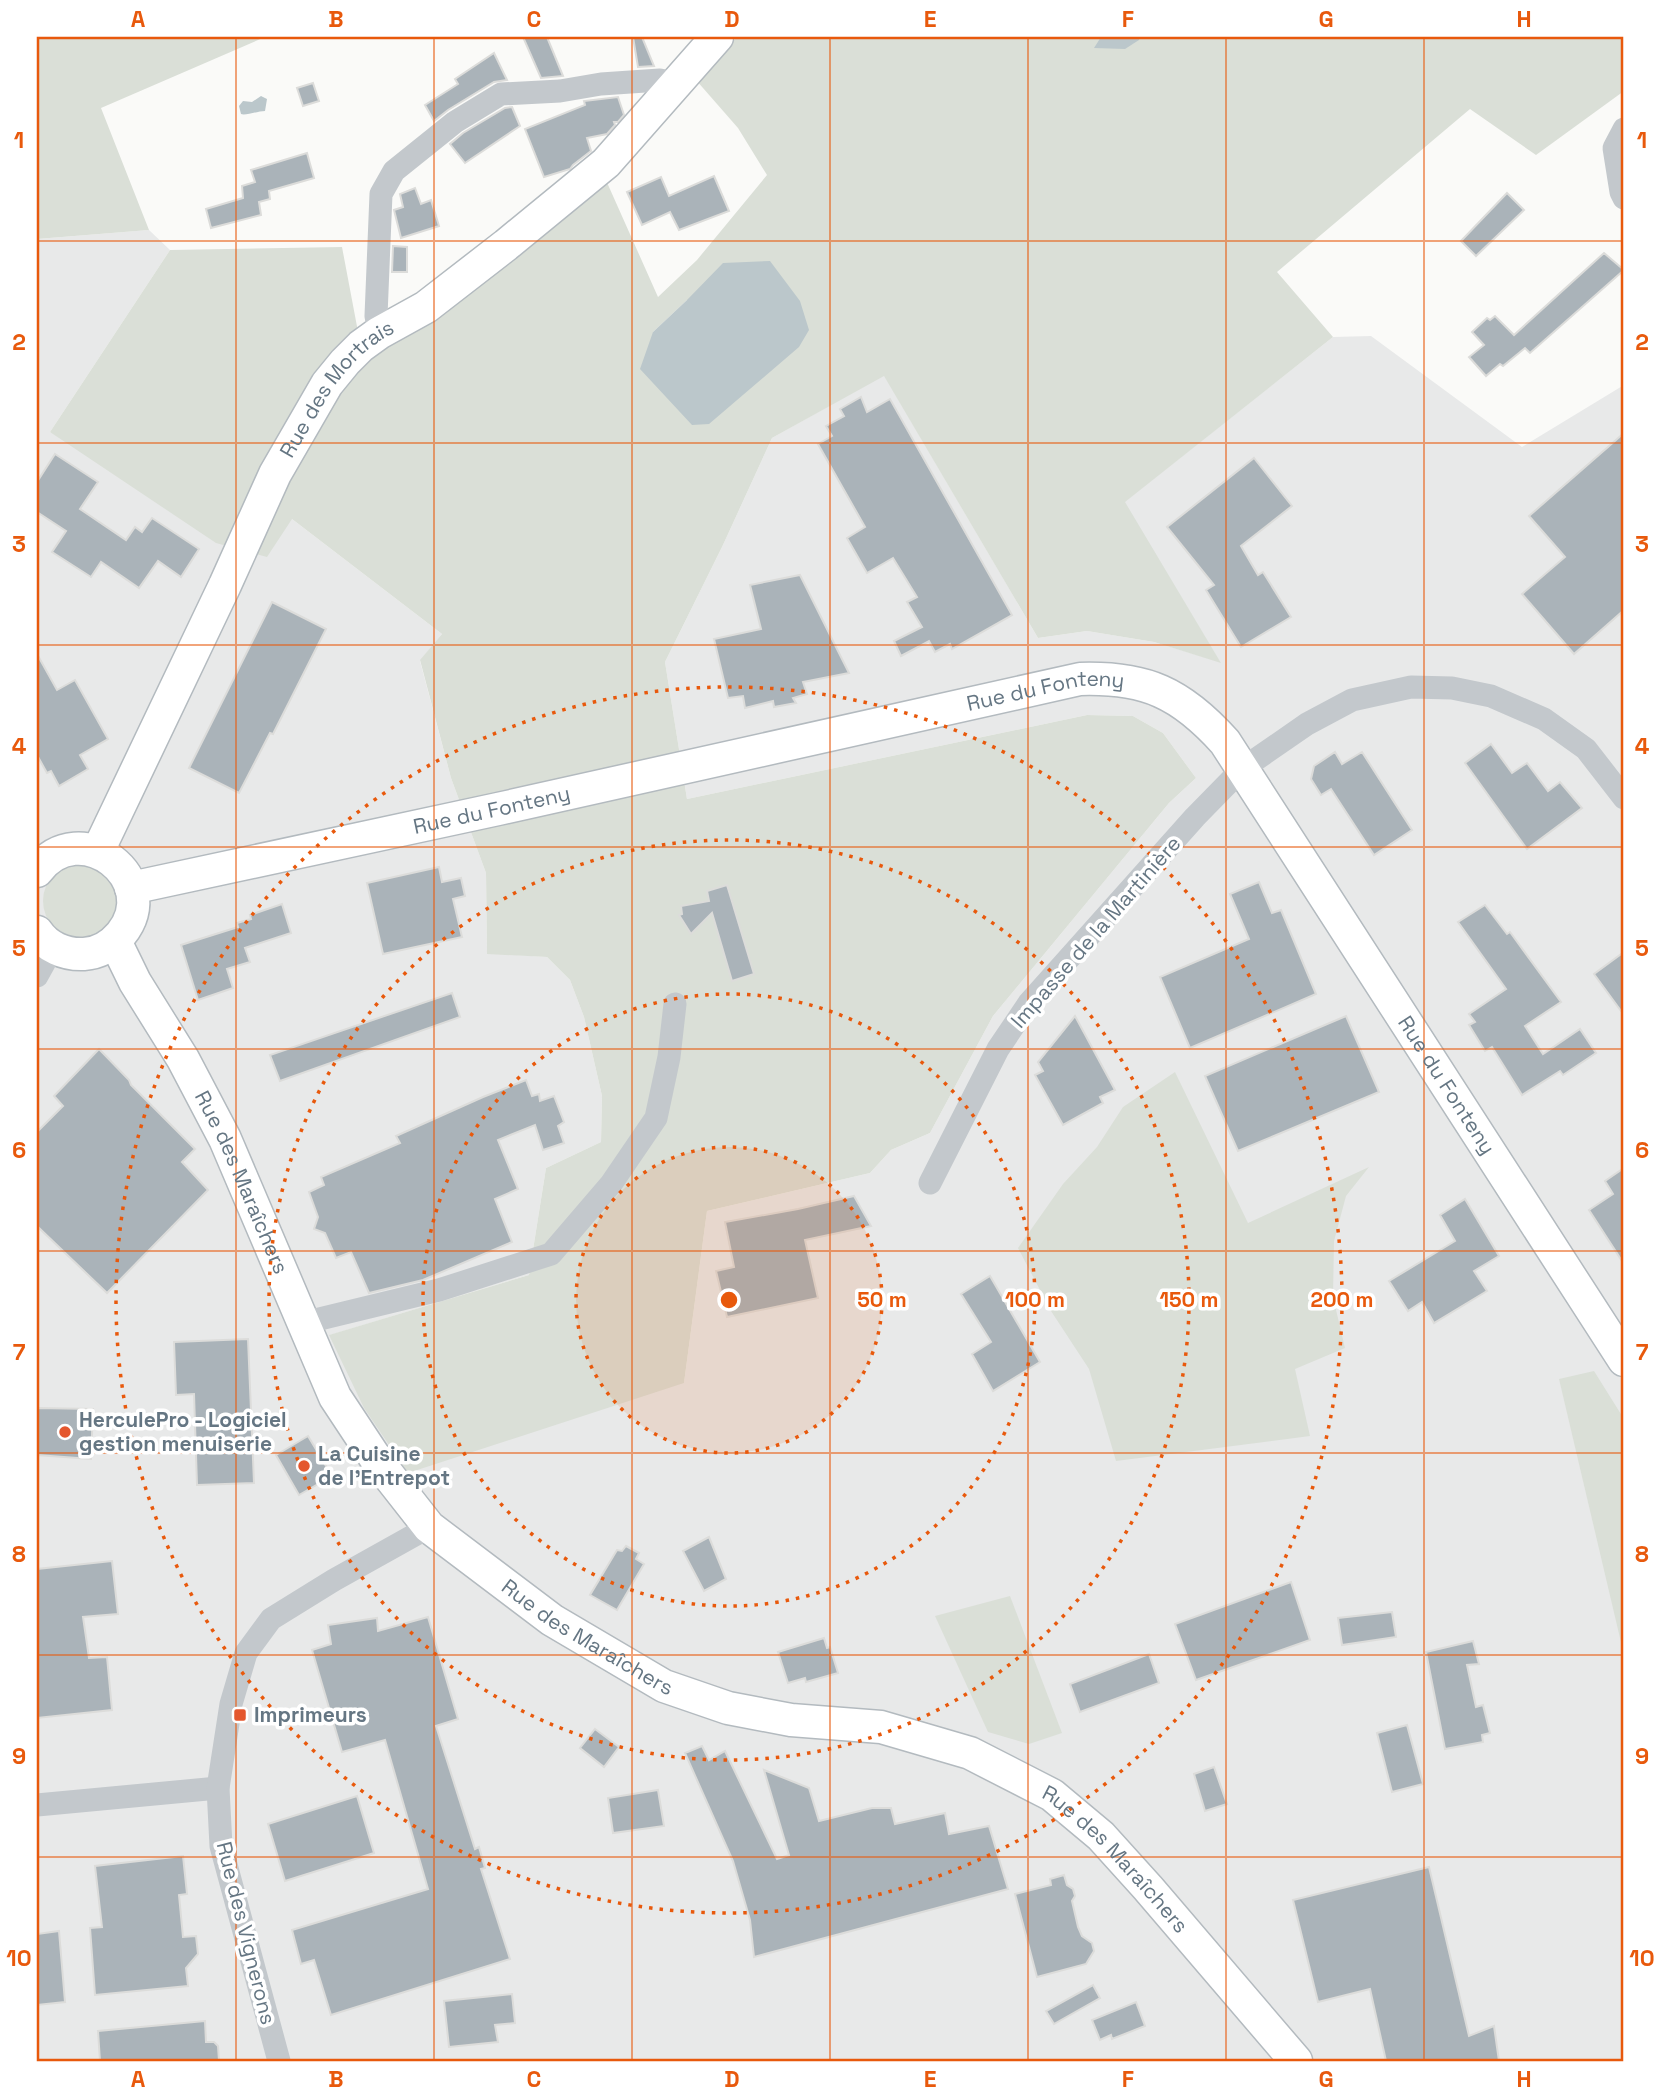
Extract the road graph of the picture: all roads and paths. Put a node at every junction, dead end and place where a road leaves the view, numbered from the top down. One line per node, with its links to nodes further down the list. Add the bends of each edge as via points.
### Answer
1 (717, 37): 2 (street, Rue des Mortrais)
2 (676, 83): 5 (street, Rue des Mortrais, via 606,163 426,307); 5 (street, via 660,80 500,94 455,122 394,171 382,194)
3 (1624, 129): 4 (street, via 1614,148)
4 (1624, 198)
5 (379, 333): 8 (street, Rue des Mortrais, via 327,384 275,474)
6 (1242, 769): 7 (street, Impasse de la Martinière, via 1307,724 1352,700 1411,687 1452,688 1492,696 1544,719 1586,749); 10 (street, Rue du Fonteny, via 1216,733 1185,704 1149,685 1111,678 1080,679); 15 (street, Impasse de la Martinière, via 1029,1003 998,1049); 17 (street, Rue du Fonteny)
7 (1624, 798)
8 (98, 851): 9 (street, via 81,848); 10 (street, via 119,865)
9 (41, 855)
10 (131, 888): 12 (street, via 130,917)
11 (45, 940): 12 (street, via 65,953 78,954); 13 (street)
12 (115, 941): 16 (street, Rue des Maraîchers, via 225,1139)
13 (37, 976)
14 (675, 1004): 16 (street, via 656,1118 611,1184 551,1254 439,1290)
15 (930, 1183)
16 (303, 1323): 18 (street, Rue des Maraîchers, via 335,1397)
17 (1624, 1360)
18 (429, 1527): 19 (street, Rue des Vignerons, via 271,1619 246,1653 231,1704); 22 (street, Rue des Maraîchers, via 552,1620 664,1686 791,1720 881,1727 970,1753 1052,1795 1117,1853)
19 (218, 1788): 20 (street); 21 (street, Rue des Vignerons, via 221,1846)
20 (37, 1805)
21 (279, 2061)
22 (1296, 2061)

